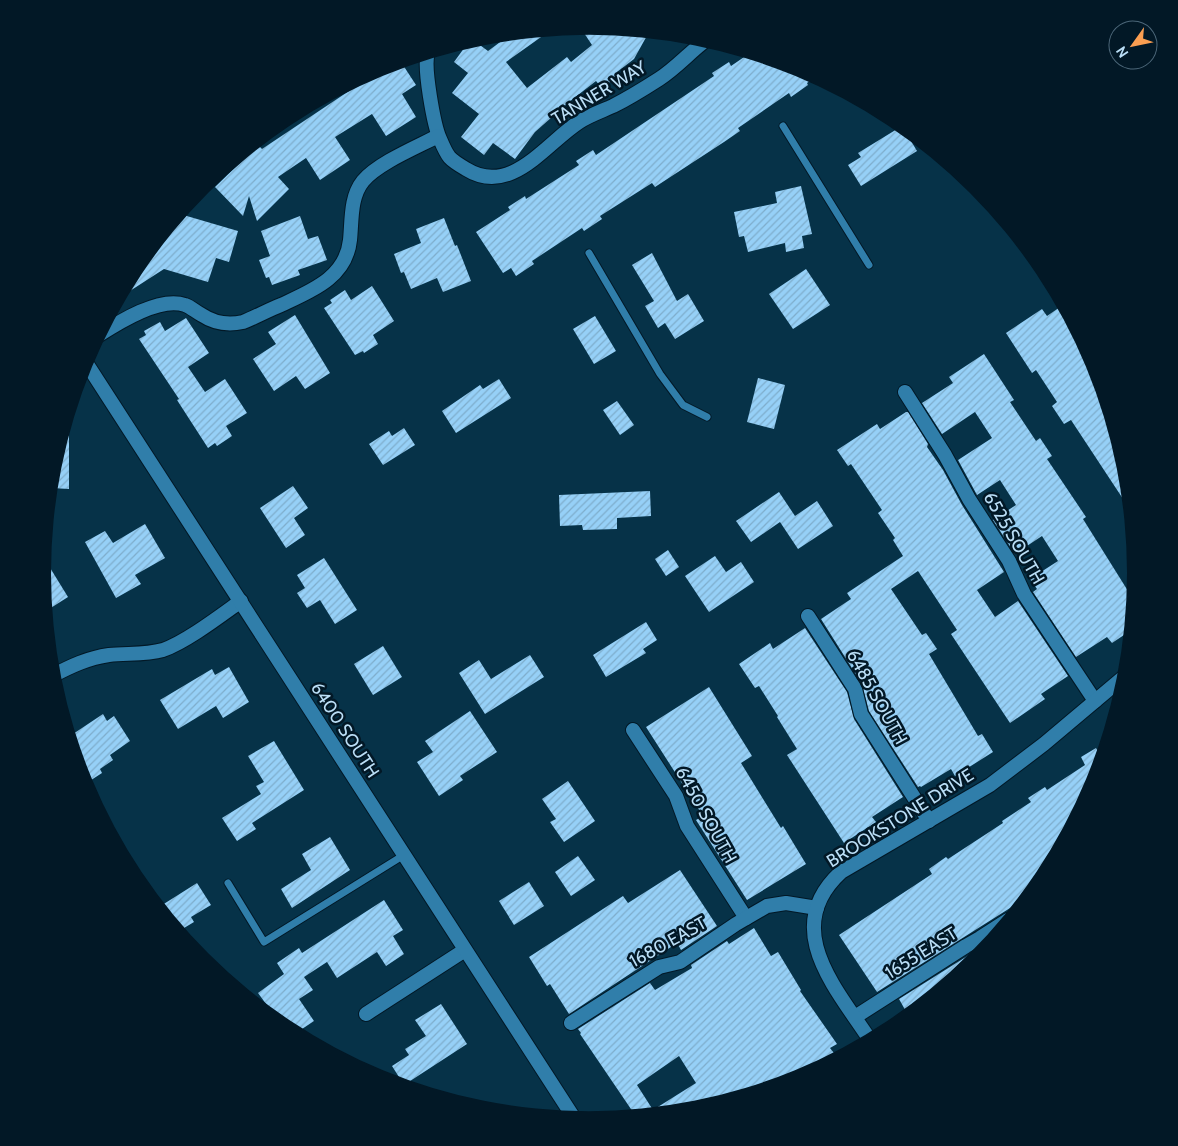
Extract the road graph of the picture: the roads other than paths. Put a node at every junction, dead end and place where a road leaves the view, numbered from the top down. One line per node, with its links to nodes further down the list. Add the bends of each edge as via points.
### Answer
1 (699, 46): 4 (street, TANNER WAY, via 660,78 580,122 509,175 488,178 473,174 448,158)
2 (427, 61): 4 (street, TANNER WAY)
3 (783, 126): 6 (lane)
4 (438, 136): 7 (street, via 383,166 362,182 355,197 347,254 338,270 318,287 237,324 214,321 184,305 170,303 150,308)
5 (589, 252): 10 (lane, via 660,374 684,405)
6 (869, 265)
7 (110, 328)
8 (91, 370): 11 (street, 6400 SOUTH)
9 (905, 392): 15 (street, 6525 SOUTH, via 1009,561 1024,594)
10 (707, 417)
11 (240, 602): 13 (street, via 163,650 109,655 81,661); 18 (street, 6400 SOUTH)
12 (808, 616): 17 (street, 6485 SOUTH, via 855,689 861,714)
13 (60, 672)
14 (1116, 684): 15 (street, BROOKSTONE DRIVE)
15 (1095, 701): 17 (street, BROOKSTONE DRIVE, via 1017,765)
16 (633, 730): 21 (street, 6450 SOUTH, via 676,796 687,826)
17 (929, 821): 20 (street, BROOKSTONE DRIVE, via 841,872 826,888)
18 (404, 854): 19 (lane, via 264,942); 23 (street, 6400 SOUTH)
19 (228, 883)
20 (816, 908): 21 (street, 1680 EAST, via 786,902 767,906); 25 (street, BROOKSTONE DRIVE, via 814,932 817,953)
21 (746, 918): 26 (street, 1680 EAST, via 680,962 659,967)
22 (989, 932): 25 (street, 1655 EAST)
23 (466, 950): 24 (street); 28 (street, 6400 SOUTH)
24 (366, 1014)
25 (855, 1017): 27 (street, BROOKSTONE DRIVE)
26 (571, 1023)
27 (866, 1034)
28 (569, 1110)

